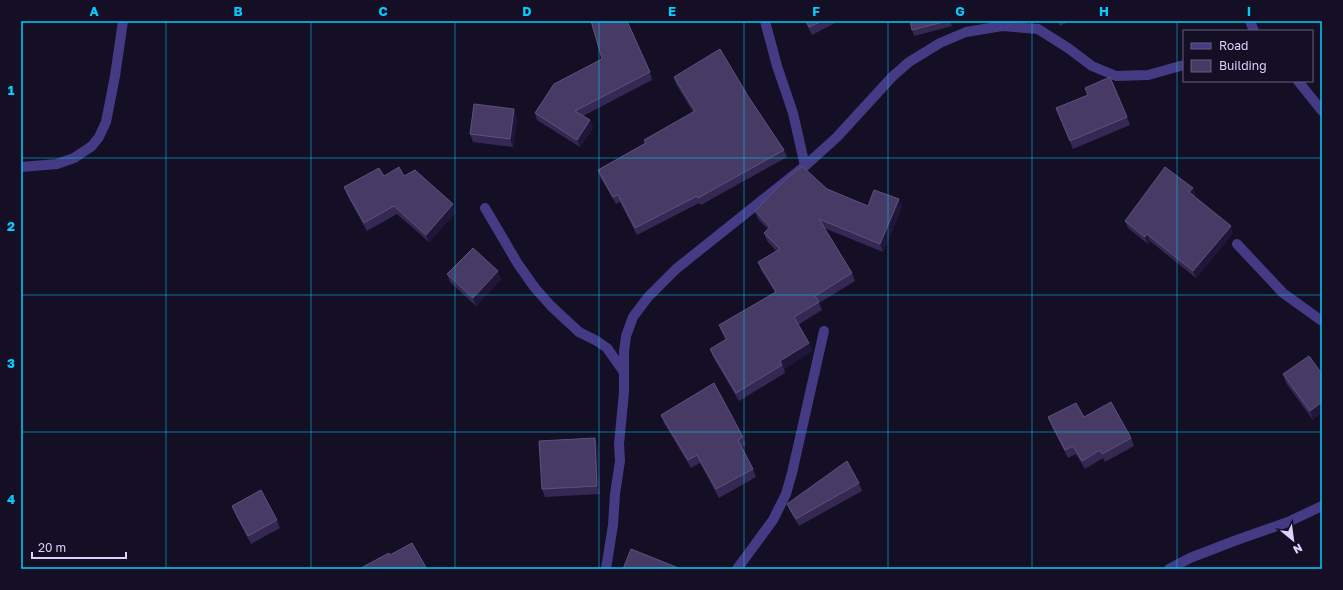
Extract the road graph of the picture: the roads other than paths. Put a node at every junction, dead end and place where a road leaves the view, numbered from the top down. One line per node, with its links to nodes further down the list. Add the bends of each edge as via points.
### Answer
1 (123, 21): 7 (street, via 106,122 99,136 92,146 74,158 57,164)
2 (765, 21): 6 (street, via 793,113)
3 (1183, 65): 6 (street, via 1148,75 1116,76 1092,66 1038,29 1002,26 966,32 940,43 909,62 837,137)
4 (1299, 82): 5 (street)
5 (1322, 110)
6 (805, 166): 12 (street, via 676,269 648,297 633,317 626,336)
7 (21, 167)
8 (485, 208): 12 (street, via 535,288 579,332 607,348)
9 (1237, 244): 10 (street, via 1283,293)
10 (1322, 321)
11 (824, 331): 15 (street, via 786,494 772,520)
12 (624, 372): 14 (street, via 620,461)
13 (1322, 506): 16 (street, via 1288,522 1190,558)
14 (606, 569)
15 (737, 569)
16 (1169, 569)

